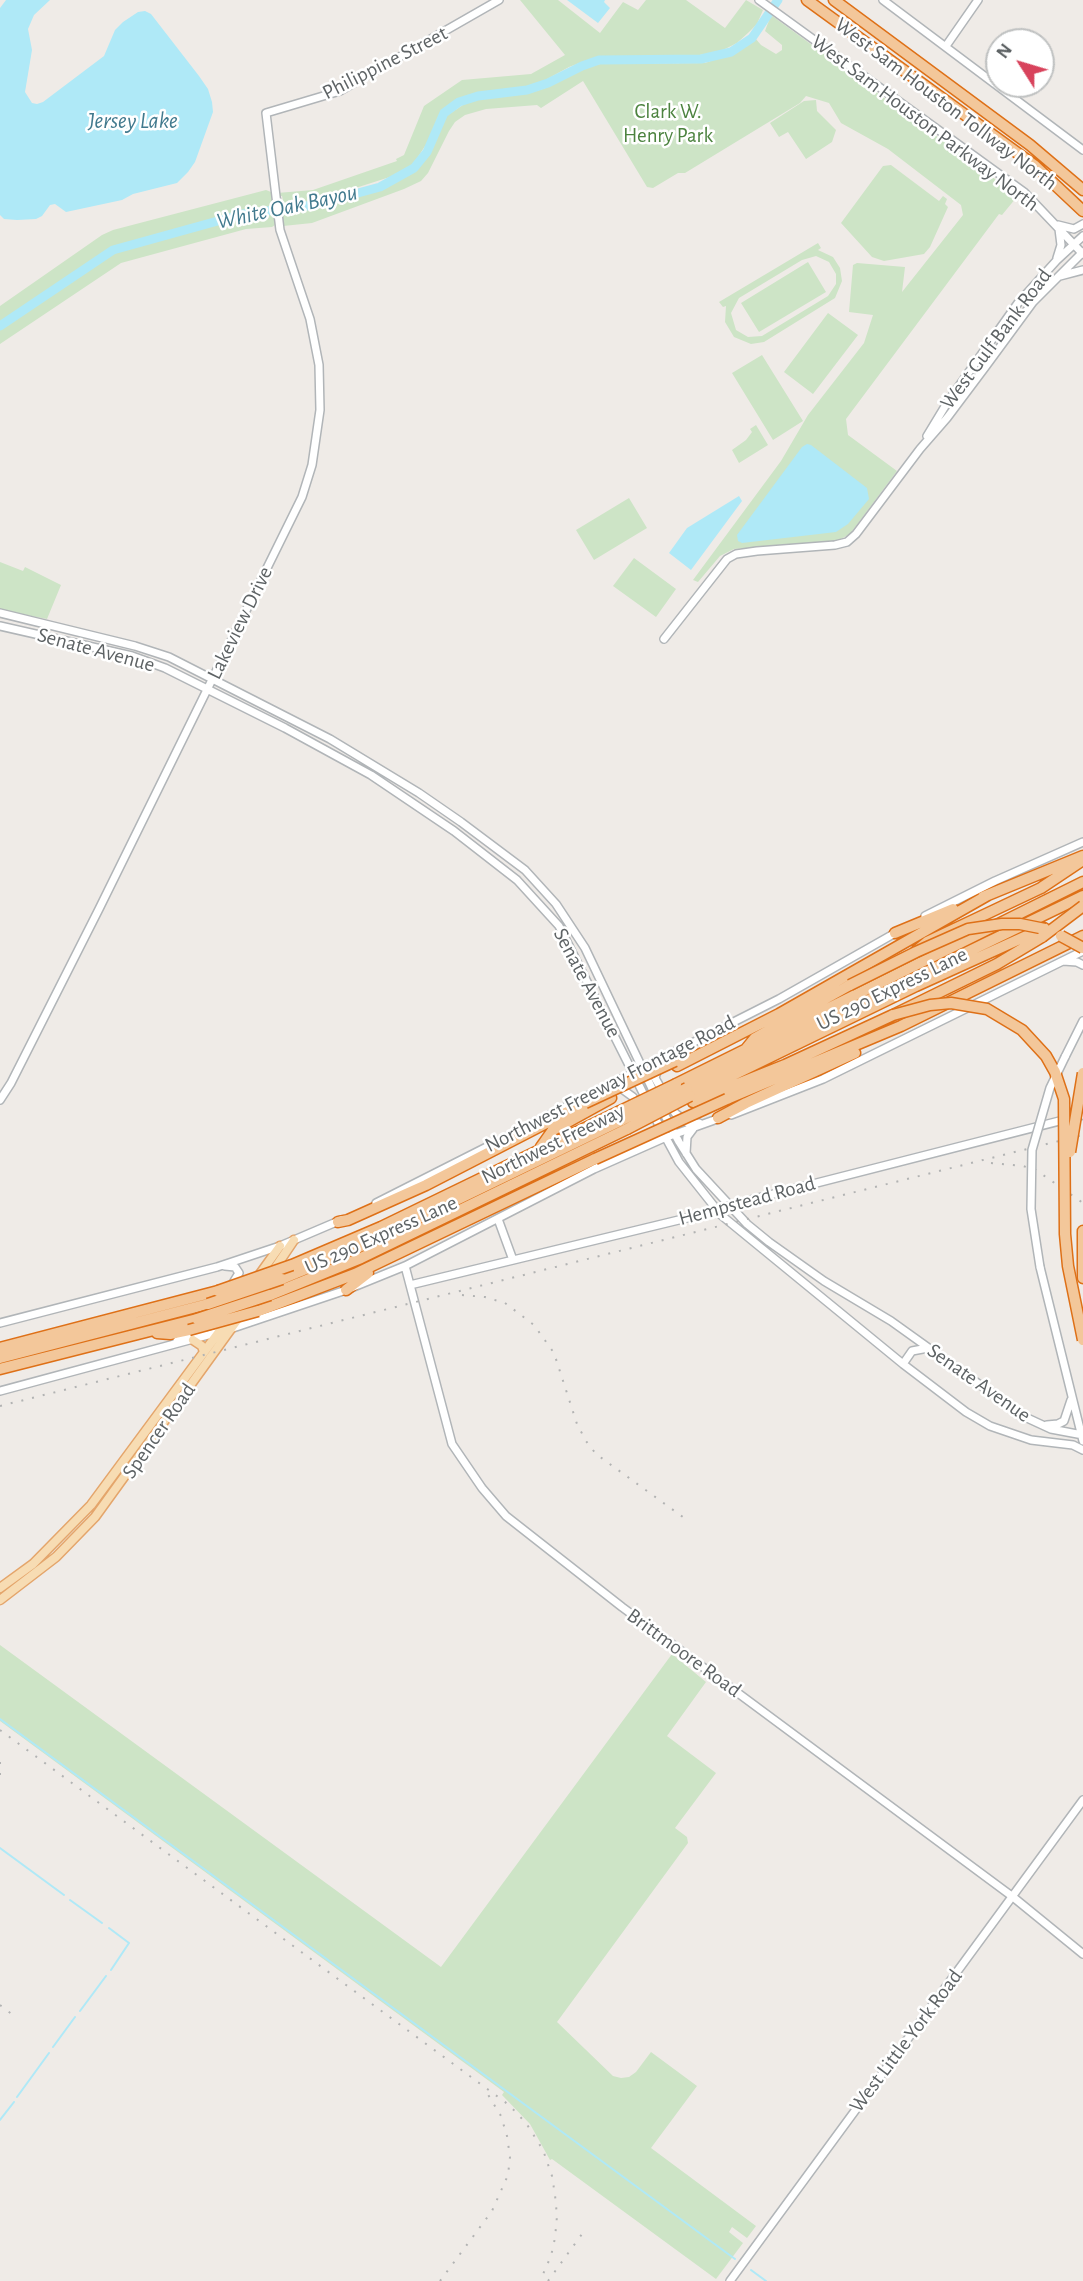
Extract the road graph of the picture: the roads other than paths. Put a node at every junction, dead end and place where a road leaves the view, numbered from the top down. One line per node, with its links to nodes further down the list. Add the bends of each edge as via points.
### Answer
1 (499, 0): 8 (main road, Philippine Street, via 340,91)
2 (759, 0): 13 (main road, West Sam Houston Parkway North, via 1024,192)
3 (807, 0): 11 (highway, West Sam Houston Tollway North, via 1034,164)
4 (834, 0): 10 (highway, West Sam Houston Tollway North, via 1030,145)
5 (883, 0): 7 (main road)
6 (978, 0): 7 (main road)
7 (946, 46): 9 (main road)
8 (266, 113): 24 (main road, Lakeview Drive, via 278,218 315,343 320,382 318,433 302,497)
9 (1083, 150)
10 (1083, 190)
11 (1083, 211)
12 (1083, 224): 13 (main road, via 1074,229)
13 (1057, 225): 15 (main road, West Sam Houston Parkway North); 17 (main road, via 1061,237)
14 (1083, 236): 15 (main road, West Gulf Bank Road)
15 (1074, 244): 16 (main road, West Sam Houston Parkway North); 17 (main road, West Gulf Bank Road)
16 (1083, 253): 19 (main road, West Gulf Bank Road)
17 (1056, 260): 20 (main road, West Gulf Bank Road, via 1018,303)
18 (1083, 270): 19 (main road)
19 (1056, 277): 20 (main road, West Gulf Bank Road)
20 (920, 449): 23 (main road, West Gulf Bank Road, via 846,542 736,554 727,559)
21 (0, 613): 24 (main road, Senate Avenue, via 135,646)
22 (0, 626): 25 (main road, Senate Avenue, via 132,656)
23 (664, 639)
24 (212, 679): 25 (main road, Lakeview Drive); 43 (main road, Senate Avenue, via 330,739 419,793 525,870 575,931)
25 (207, 689): 44 (main road, Senate Avenue, via 371,775 517,880 559,926); 48 (main road, Lakeview Drive)
26 (1083, 842): 32 (main road, Northwest Freeway Frontage Road)
27 (1083, 858): 29 (highway); 34 (highway, bridge, via 1041,888)
28 (1083, 882): 41 (highway)
29 (988, 895): 32 (highway); 42 (highway, via 730,1038)
30 (1083, 896): 47 (highway, US 290 Express Lane)
31 (1080, 910): 38 (highway, bridge, via 1020,951); 47 (highway)
32 (895, 933): 42 (main road, Northwest Freeway Frontage Road)
33 (1083, 936): 40 (highway)
34 (916, 951): 35 (highway, bridge, via 960,932 1020,924 1045,929); 41 (highway, bridge, via 755,1038)
35 (1082, 951): 36 (main road)
36 (1062, 960): 37 (main road); 50 (main road, via 823,1079)
37 (1083, 965)
38 (893, 1015): 47 (highway, via 785,1065); 71 (highway, bridge, via 951,1003 987,1009 1022,1030 1046,1056 1060,1085 1065,1114 1063,1201)
39 (1083, 1021): 86 (main road, bridge, via 1051,1088 1032,1150 1031,1209 1040,1267)
40 (901, 1026): 50 (highway, via 880,1041); 59 (highway, bridge)
41 (743, 1052): 47 (highway)
42 (673, 1061): 43 (main road, Northwest Freeway Frontage Road); 52 (main road, via 657,1069 655,1078 675,1113 689,1124); 56 (highway, via 553,1130); 61 (highway, bridge, via 426,1185)
43 (642, 1068): 44 (main road, Northwest Freeway Frontage Road); 54 (main road, Senate Avenue)
44 (633, 1072): 46 (main road, Northwest Freeway Frontage Road); 55 (main road, Senate Avenue)
45 (1083, 1073): 71 (highway, bridge, via 1071,1137 1068,1196)
46 (599, 1088): 57 (main road, via 622,1089 633,1097 646,1126); 61 (main road, Northwest Freeway Frontage Road)
47 (689, 1092): 51 (highway, US 290 Express Lane, bridge); 51 (highway, Northwest Freeway, bridge, via 670,1107)
48 (0, 1100)
49 (1083, 1115): 65 (main road, Hempstead Road, bridge)
50 (718, 1118): 52 (main road)
51 (622, 1120): 56 (highway, Northwest Freeway); 74 (highway, Northwest Freeway, bridge, via 361,1258 270,1295); 82 (highway, US 290 Express Lane, bridge, via 357,1248 282,1279 208,1304)
52 (706, 1123): 53 (main road)
53 (693, 1128): 54 (main road); 58 (main road)
54 (674, 1134): 55 (main road); 58 (main road, Senate Avenue)
55 (664, 1138): 57 (main road); 83 (main road, Senate Avenue, via 700,1190 733,1226)
56 (538, 1150): 78 (highway, Northwest Freeway, bridge, via 292,1265 218,1291)
57 (634, 1151): 60 (main road)
58 (686, 1154): 79 (main road, Senate Avenue, via 754,1230)
59 (572, 1170): 70 (highway, via 363,1276); 76 (highway, bridge, via 355,1274)
60 (498, 1219): 65 (main road); 66 (main road)
61 (338, 1222): 63 (main road, Northwest Freeway Frontage Road)
62 (1083, 1231): 68 (highway)
63 (294, 1240): 64 (main road, Northwest Freeway Frontage Road); 73 (main road, Spencer Road)
64 (280, 1246): 67 (main road, Northwest Freeway Frontage Road); 75 (main road, Spencer Road)
65 (513, 1260): 69 (main road, Hempstead Road)
66 (405, 1266): 69 (main road, Brittmoore Road); 70 (main road)
67 (217, 1267): 72 (main road, Northwest Freeway Frontage Road); 80 (main road, via 231,1265 239,1273 206,1326)
68 (1083, 1279)
69 (410, 1285): 96 (main road, Brittmoore Road, via 452,1444 506,1516)
70 (346, 1290): 73 (main road)
71 (1074, 1296): 77 (highway, bridge)
72 (0, 1323)
73 (232, 1328): 75 (main road); 91 (main road, Spencer Road, via 114,1493)
74 (149, 1332): 76 (highway); 84 (highway, Northwest Freeway)
75 (218, 1332): 76 (main road); 81 (main road, Spencer Road)
76 (191, 1335): 80 (main road); 81 (main road)
77 (1083, 1340)
78 (0, 1348)
79 (929, 1349): 83 (main road, via 912,1350); 87 (main road, Senate Avenue)
80 (157, 1350): 85 (main road)
81 (204, 1352): 90 (main road, Spencer Road)
82 (0, 1358)
83 (903, 1364): 89 (main road, Senate Avenue, via 990,1426)
84 (0, 1369)
85 (0, 1391)
86 (1072, 1400): 87 (main road, via 1062,1423); 88 (main road)
87 (1040, 1424): 88 (main road, Senate Avenue)
88 (1082, 1437)
89 (1083, 1450)
90 (91, 1505): 91 (main road); 92 (main road, Spencer Road)
91 (56, 1557): 92 (main road); 94 (main road, Spencer Road)
92 (33, 1564): 93 (main road, Spencer Road)
93 (0, 1588)
94 (0, 1600)
95 (1083, 1800): 96 (main road, West Little York Road)
96 (1013, 1897): 97 (main road, Brittmoore Road); 98 (main road, West Little York Road)
97 (1083, 1954)
98 (730, 2281)

